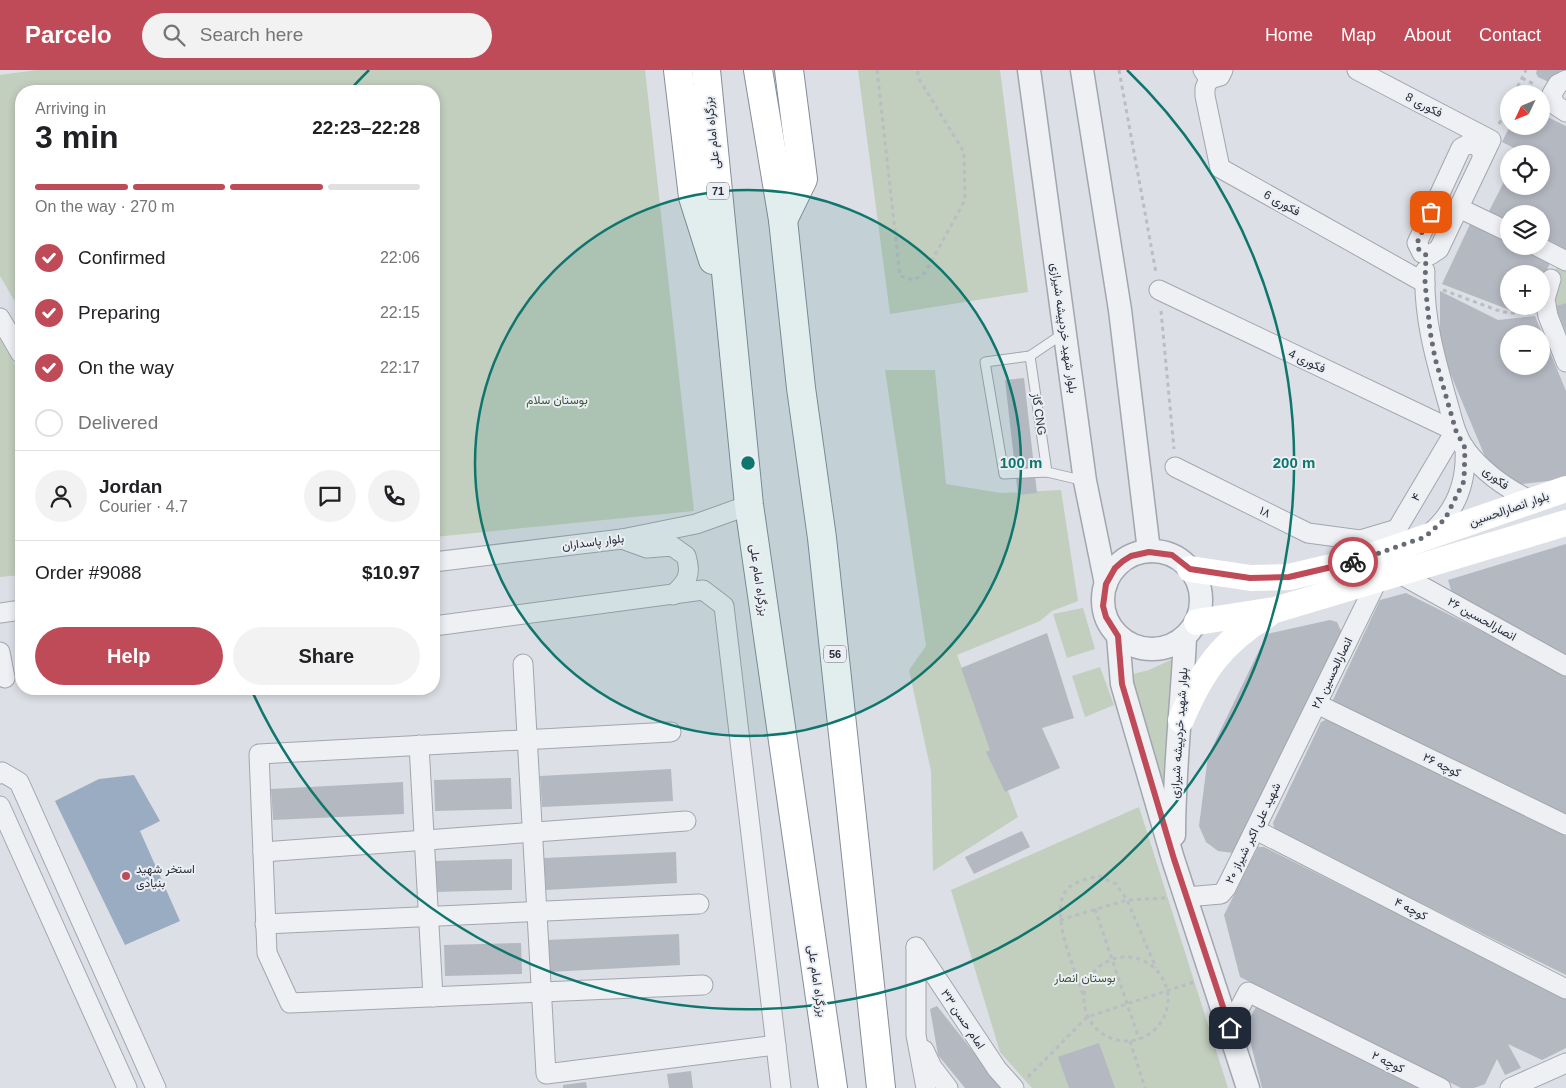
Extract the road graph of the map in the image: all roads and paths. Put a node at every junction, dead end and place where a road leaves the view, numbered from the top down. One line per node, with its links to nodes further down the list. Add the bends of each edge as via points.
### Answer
1 (678, 70): 26 (highway, via 693,197)
2 (706, 70): 26 (highway, بزرگراه امام علی / 71)
3 (758, 70): 18 (highway)
4 (790, 70): 18 (highway, via 803,179)
5 (877, 70): 6 (path, via 900,276 914,280 925,273 965,200 964,152 919,79)
6 (917, 70)
7 (1029, 70): 29 (street, بلوار شهید خردپیشه شیرازی)
8 (1082, 70): 45 (street, via 1120,310)
9 (1119, 70): 25 (path)
10 (1357, 70): 16 (street, فکوری 8, via 1491,140)
11 (1526, 70): 14 (path)
12 (1212, 73): 24 (street, فکوری 6, via 1205,96 1220,168)
13 (1566, 80): 15 (street, via 1558,84 1552,94 1554,104)
14 (1518, 85)
15 (1566, 112)
16 (1482, 159): 17 (street); 21 (street, فکوری, via 1482,151 1476,145 1464,145 1459,152 1417,243 1419,250)
17 (1459, 208): 19 (street); 21 (street, via 1439,249)
18 (783, 220): 105 (highway, 56, via 801,388 822,538)
19 (1500, 228)
20 (1550, 253): 22 (street)
21 (1426, 255): 24 (street, فکوری)
22 (1566, 261)
23 (1551, 279): 27 (street, via 1545,299)
24 (1425, 283): 27 (path, via 1502,312); 33 (street, فکوری, via 1435,358)
25 (1159, 290): 33 (street, فکوری 4); 35 (path)
26 (730, 313): 40 (highway, بزرگراه امام علی)
27 (1548, 316): 32 (street)
28 (0, 318): 30 (street)
29 (1064, 334): 31 (lane); 37 (street, بلوار شهید خردپیشه شیرازی)
30 (15, 344)
31 (1030, 356): 36 (lane, گاز CNG); 36 (lane, via 985,362 1004,474)
32 (1566, 362)
33 (1456, 431): 34 (street, فکوری); 44 (street, ۴, via 1397,529)
34 (1465, 448): 39 (street, فکوری, via 1486,473); 42 (street, فکوری, via 1464,481 1445,519)
35 (1175, 467): 44 (street, ۱۸, via 1308,533)
36 (1047, 472): 37 (lane)
37 (1085, 481): 49 (street, بلوار شهید خردپیشه شیرازی)
38 (1566, 490): 39 (main road, بلوار انصارالحسین)
39 (1532, 501): 42 (main road, بلوار انصارالحسین)
40 (749, 505): 43 (street, بلوار پاسداران, via 696,524); 104 (highway, بزرگراه امام علی)
41 (1566, 523): 48 (main road)
42 (1425, 537): 47 (main road, بلوار انصارالحسین, via 1357,561 1273,579)
43 (622, 539): 46 (street, بلوار پاسداران); 50 (street, via 647,548 672,546 686,556 690,575)
44 (1360, 540)
45 (1149, 552): 47 (street, via 1172,555); 49 (street, via 1123,561)
46 (440, 561)
47 (1190, 569): 55 (street, via 1199,585 1202,604)
48 (1388, 576): 51 (main road); 59 (street, انصارالحسین ۲۶); 61 (street, انصارالحسین ۲۸)
49 (1106, 584): 56 (street, via 1103,606)
50 (673, 595): 54 (street); 98 (street, via 703,590 724,606)
51 (1275, 610): 55 (main road); 62 (main road, via 1231,640 1210,664)
52 (15, 611): 53 (street)
53 (0, 613)
54 (440, 625)
55 (1191, 630): 56 (street, via 1176,644 1156,650 1136,647); 62 (street, بلوار شهید خردپیشه شیرازی)
56 (1118, 636): 75 (street, بلوار شهید خردپیشه شیرازی, via 1122,684)
57 (0, 652): 60 (street)
58 (523, 664): 64 (street)
59 (1566, 666)
60 (9, 678)
61 (1317, 704): 66 (street, انصارالحسین ۲۸); 70 (street, کوچه ۲۶)
62 (1181, 720): 75 (street, بلوار شهید خردپیشه شیرازی, via 1174,780)
63 (671, 732): 64 (street)
64 (528, 740): 65 (street); 72 (street)
65 (419, 745): 73 (street); 74 (street, via 259,754)
66 (1286, 766): 71 (street, شهید علی اکبر شیراز ۲۰)
67 (1, 770): 102 (street, via 19,782)
68 (0, 806): 101 (street)
69 (686, 821): 72 (street)
70 (1566, 825)
71 (1256, 830): 76 (street, شهید علی اکبر شیراز ۲۰, via 1221,894); 88 (street, کوچه ۴)
72 (534, 832): 73 (street); 80 (street)
73 (424, 840): 74 (street); 81 (street)
74 (263, 852): 83 (street)
75 (1174, 859): 76 (street, بلوار شهید خردپیشه شیرازی)
76 (1186, 897): 77 (path); 86 (street, بلوار شهید خردپیشه شیرازی)
77 (1127, 900): 79 (path); 82 (path, via 1116,884 1100,876 1072,884 1060,900); 85 (path)
78 (699, 904): 80 (street)
79 (1095, 909): 82 (path); 84 (path)
80 (537, 911): 81 (street); 90 (street)
81 (428, 916): 83 (street); 92 (street)
82 (1060, 920): 91 (path)
83 (266, 924): 92 (street, via 267,953 290,1003)
84 (1111, 958): 85 (path, via 1135,957); 91 (path, via 1092,972); 96 (path)
85 (1156, 969): 89 (path)
86 (1212, 976): 89 (path); 94 (street, بلوار شهید خردپیشه شیرازی)
87 (702, 985): 90 (street)
88 (1566, 989)
89 (1168, 990): 93 (path); 96 (path, via 1167,1011 1157,1028)
90 (542, 992): 92 (street); 98 (street, via 546,1074)
91 (1083, 995): 93 (path)
92 (433, 997)
93 (1087, 1017): 97 (path, via 1098,1030 1113,1039); 100 (path)
94 (1230, 1028): 109 (street, بلوار شهید خردپیشه شیرازی); 110 (street, کوچه ۲, via 1248,992)
95 (916, 1035): 100 (street, امام حسن ۳۳, via 916,947 997,1069); 106 (street); 107 (street, via 932,1067)
96 (1139, 1039): 97 (path)
97 (1130, 1041): 108 (path)
98 (776, 1045): 103 (street)
99 (1566, 1063): 111 (street)
100 (1019, 1085)
101 (127, 1088)
102 (156, 1088)
103 (781, 1088)
104 (833, 1088)
105 (881, 1088)
106 (926, 1088)
107 (948, 1088)
108 (1145, 1088)
109 (1248, 1088)
110 (1441, 1088)
111 (1510, 1088)

